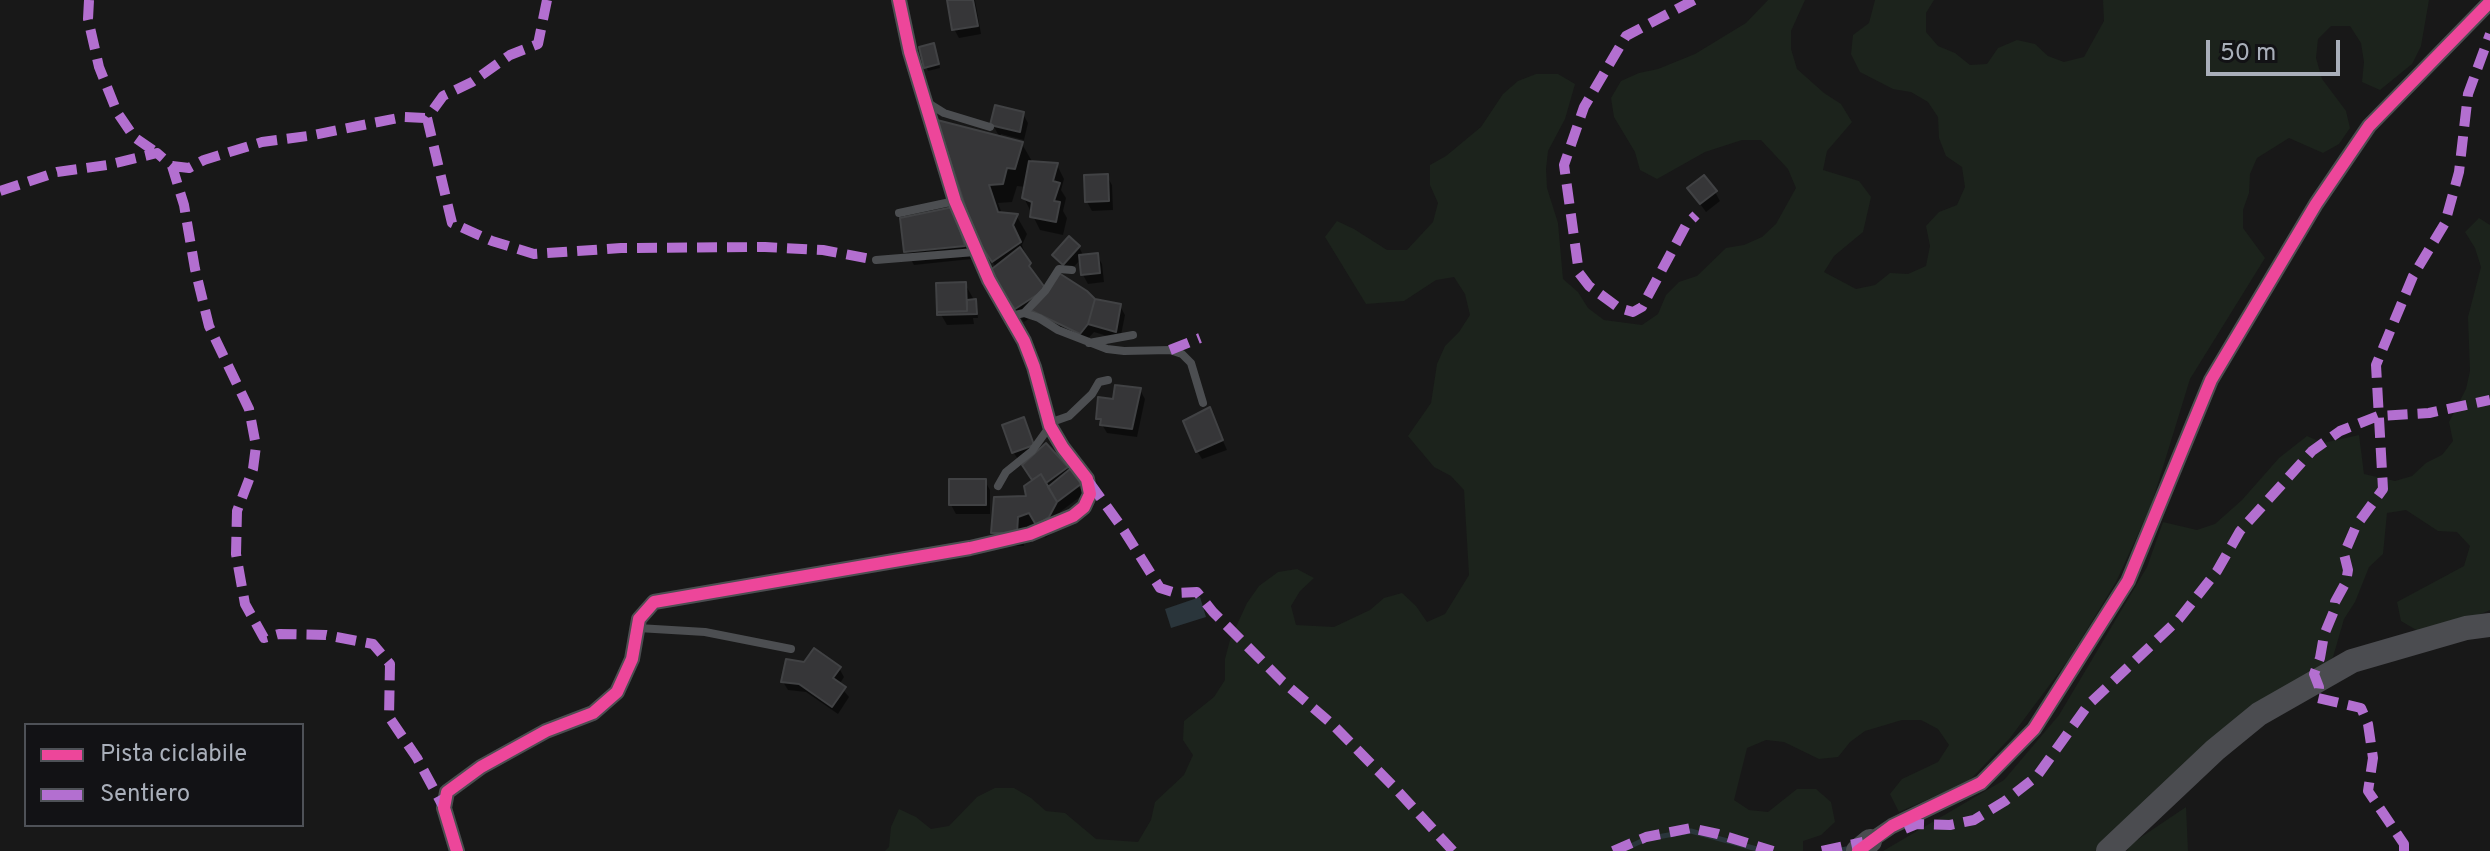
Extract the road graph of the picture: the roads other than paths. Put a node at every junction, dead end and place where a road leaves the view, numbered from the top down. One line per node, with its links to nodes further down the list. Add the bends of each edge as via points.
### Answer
1 (899, 0): 3 (street)
2 (2490, 2): 20 (street, via 2369,126 2316,204 2211,380 2128,581 2034,729 1981,783 1892,826)
3 (924, 100): 4 (lane, via 944,113); 5 (street)
4 (990, 127)
5 (955, 201): 6 (lane); 7 (street)
6 (899, 213)
7 (975, 252): 8 (lane); 10 (street)
8 (876, 260)
9 (1072, 270): 10 (lane, via 1059,269 1045,291)
10 (1017, 315): 12 (lane); 15 (street)
11 (1133, 335): 12 (lane)
12 (1088, 343): 14 (lane, via 1182,354 1191,363)
13 (1108, 380): 15 (lane, via 1099,382 1069,416)
14 (1203, 403)
15 (1050, 425): 16 (lane); 18 (street, via 1087,479 1090,494 1073,516 1030,534 970,548 654,602)
16 (998, 486)
17 (2490, 625): 22 (street, via 2352,661 2259,714)
18 (637, 628): 19 (lane, via 705,632); 21 (street, via 632,659 617,692 605,703 481,767 447,792 444,808)
19 (791, 649)
20 (1864, 846)
21 (457, 851)
22 (2108, 851)

